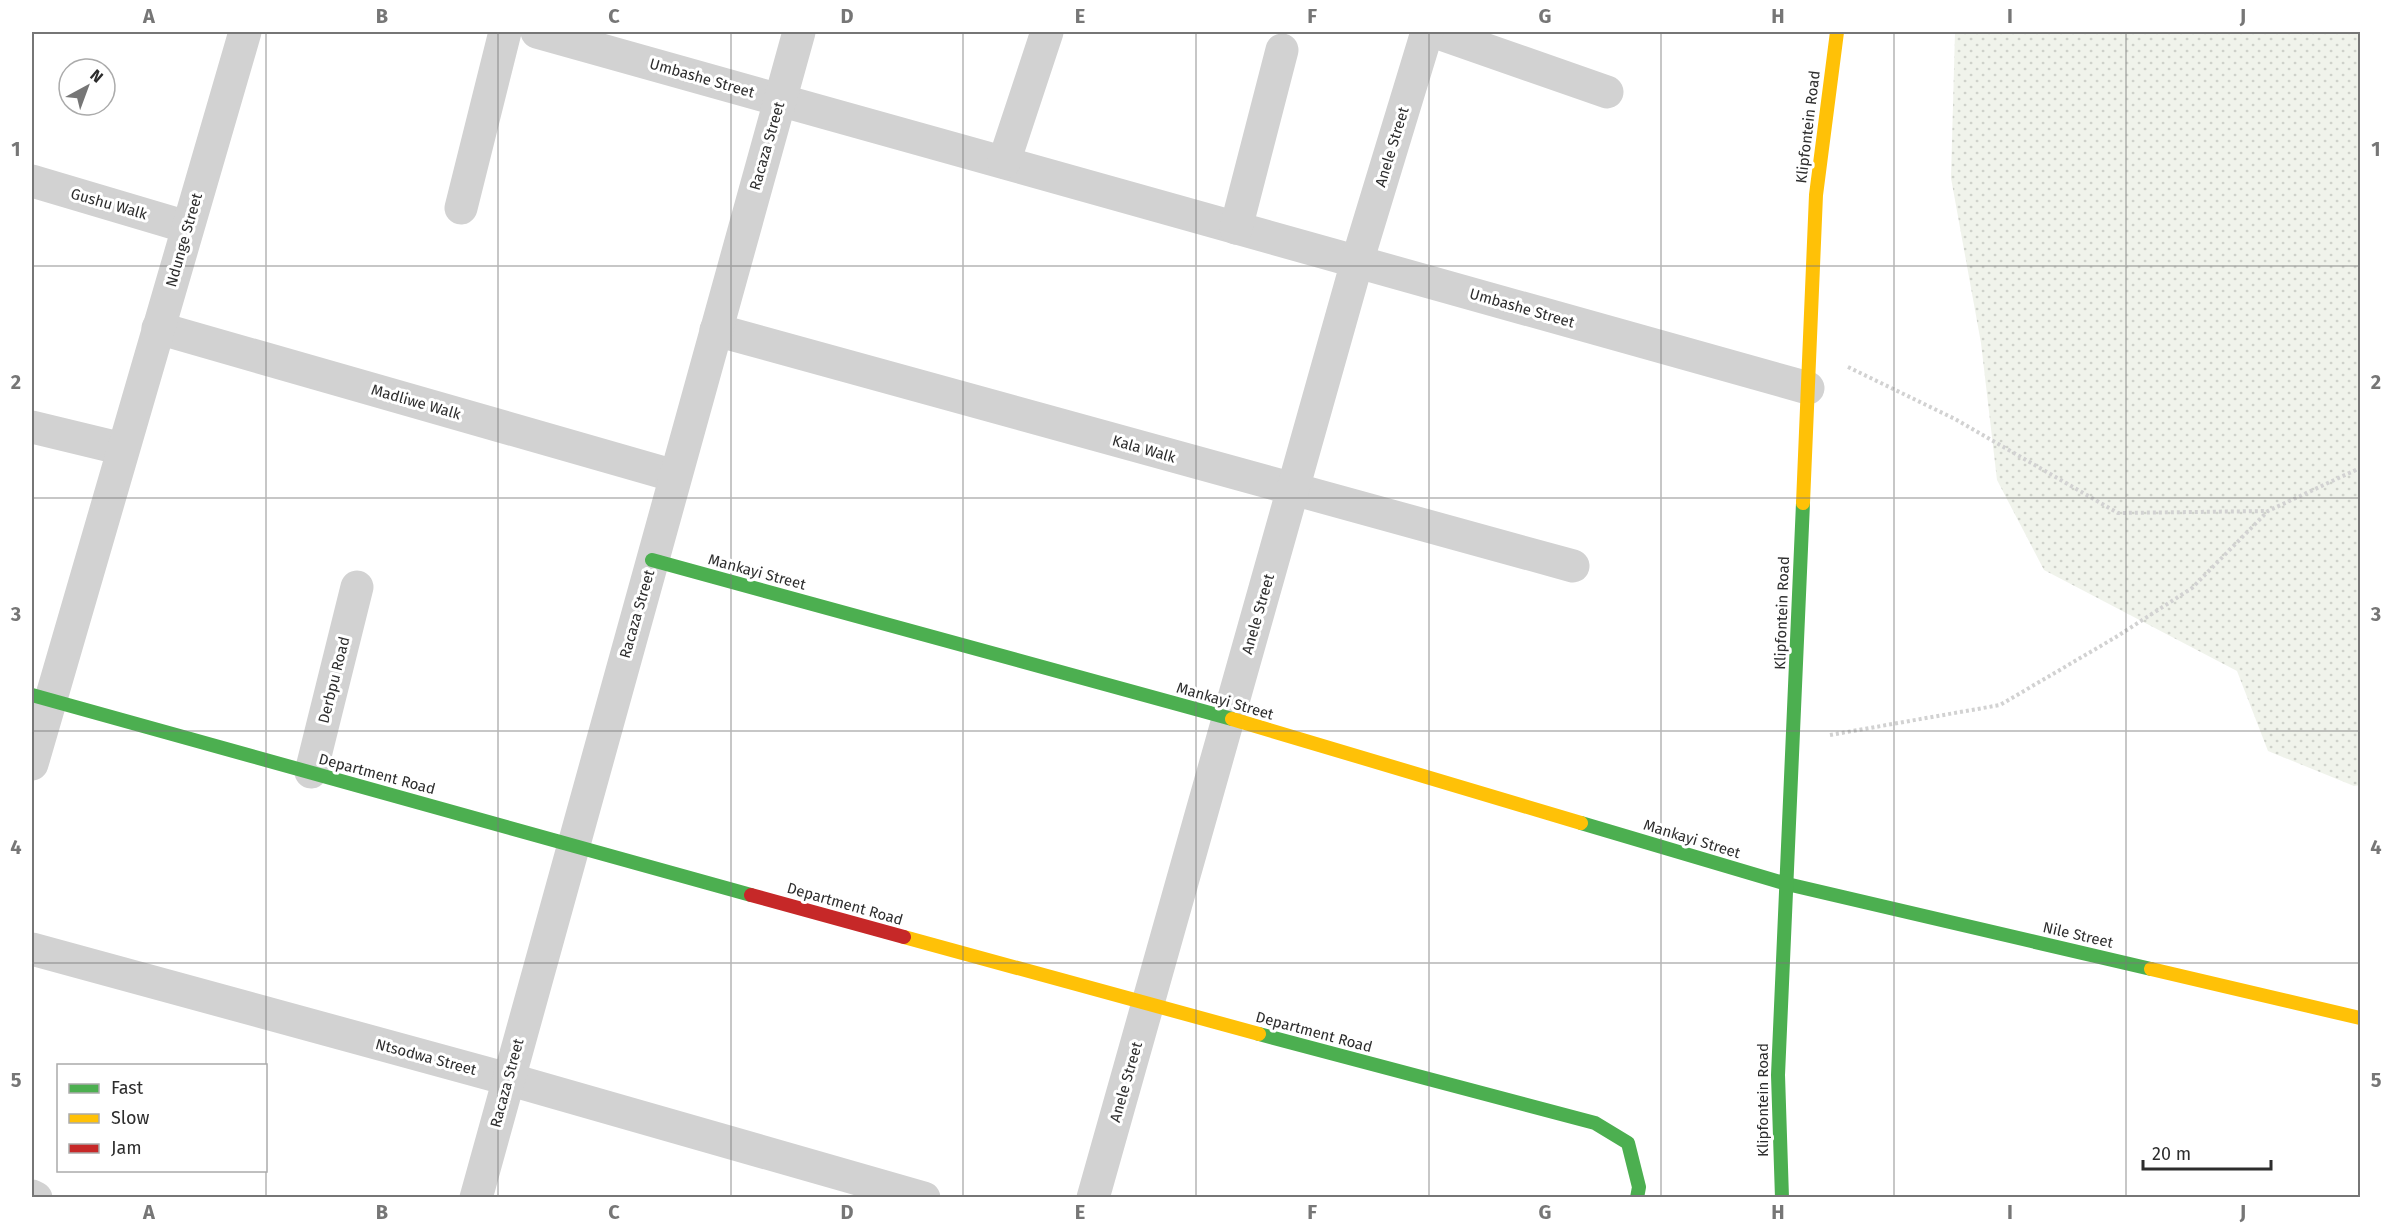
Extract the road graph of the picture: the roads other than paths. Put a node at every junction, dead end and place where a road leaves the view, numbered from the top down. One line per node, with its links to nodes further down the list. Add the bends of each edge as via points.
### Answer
1 (245, 32): 15 (street, Ndunge Street)
2 (505, 32): 14 (street)
3 (538, 32): 11 (street, Umbashe Street)
4 (799, 32): 11 (street, Racaza Street)
5 (1047, 32): 12 (street)
6 (1427, 32): 17 (street, Anele Street)
7 (1435, 32): 10 (street)
8 (1837, 32): 20 (street, Klipfontein Road, via 1816,195)
9 (1282, 50): 16 (street)
10 (1606, 92)
11 (780, 99): 12 (street, Umbashe Street); 19 (street, Racaza Street)
12 (1004, 162): 16 (street, Umbashe Street)
13 (32, 181): 15 (street, Gushu Walk)
14 (461, 208)
15 (188, 227): 18 (street, Ndunge Street)
16 (1236, 228): 17 (street, Umbashe Street)
17 (1357, 262): 20 (street, Umbashe Street); 24 (street, Anele Street)
18 (158, 328): 22 (street, Ndunge Street); 23 (street, Madliwe Walk)
19 (716, 330): 23 (street, Racaza Street); 24 (street, Kala Walk)
20 (1808, 388): 33 (street, Klipfontein Road)
21 (32, 427): 22 (street)
22 (123, 449): 28 (street, Ndunge Street)
23 (675, 476): 25 (street, Racaza Street)
24 (1292, 490): 26 (street, Kala Walk); 29 (street, Anele Street)
25 (652, 560): 29 (street, Mankayi Street); 32 (street, Racaza Street)
26 (1573, 566)
27 (357, 587): 31 (street, Derbpu Road)
28 (40, 698): 30 (street, Ndunge Street); 31 (street, Department Road)
29 (1228, 718): 33 (street, Mankayi Street); 35 (street, Anele Street)
30 (32, 764)
31 (311, 772): 32 (street, Department Road)
32 (572, 845): 35 (street, Department Road); 37 (street, Racaza Street)
33 (1787, 885): 36 (street, Nile Street); 42 (street, Klipfontein Road, via 1778,1074)
34 (32, 949): 37 (street, Ntsodwa Street)
35 (1148, 1005): 40 (street, Anele Street); 41 (street, Department Road, via 1595,1123 1628,1143 1640,1187)
36 (2361, 1018)
37 (508, 1080): 38 (street, Racaza Street); 39 (street, Ntsodwa Street)
38 (476, 1197)
39 (924, 1197)
40 (1093, 1197)
41 (1637, 1197)
42 (1782, 1197)

